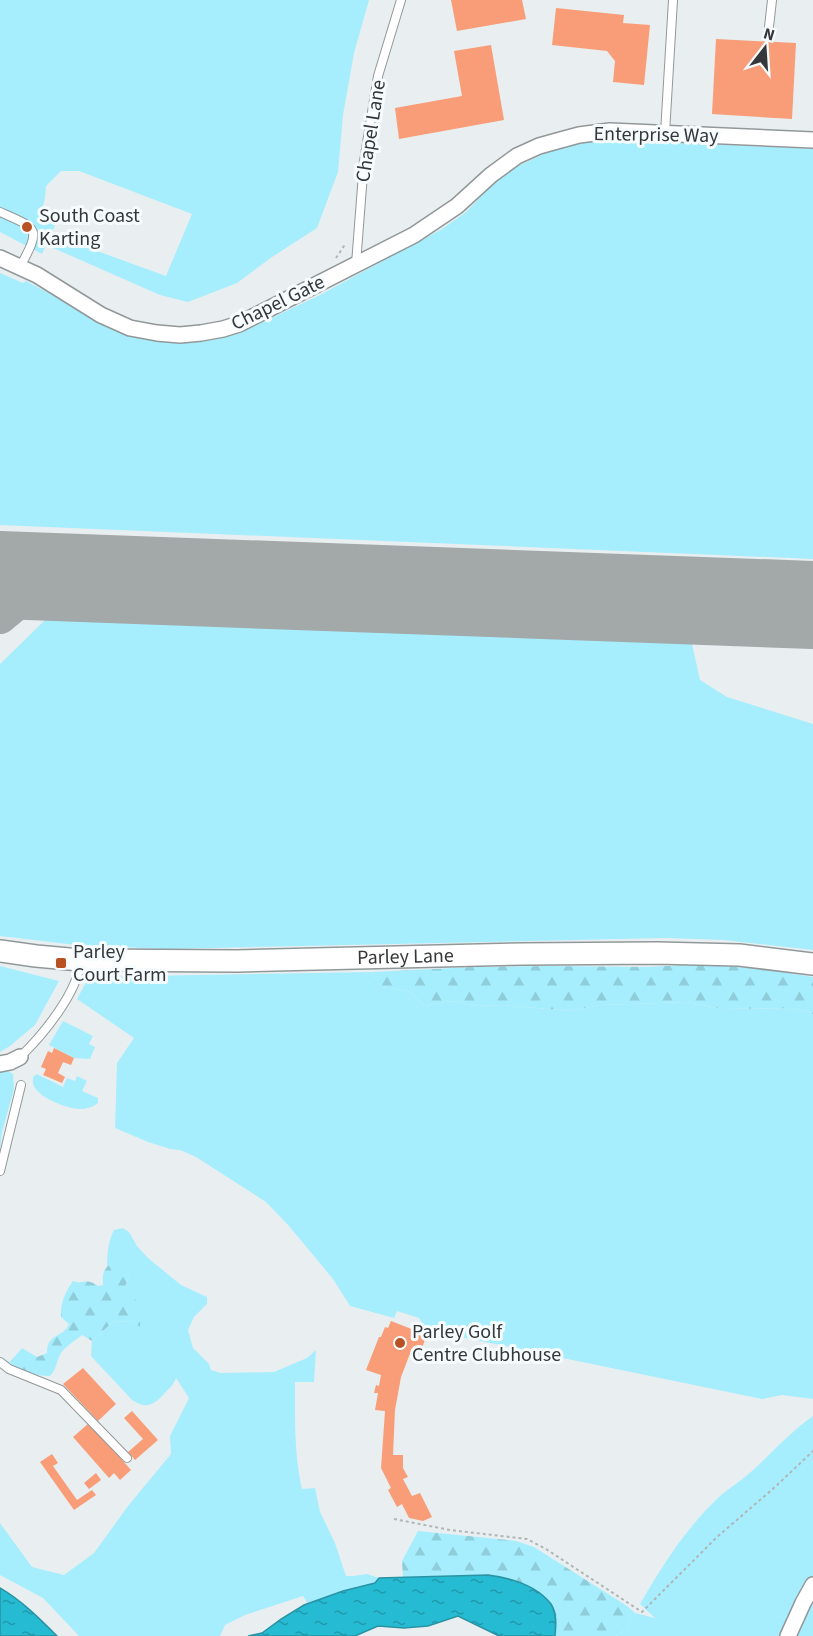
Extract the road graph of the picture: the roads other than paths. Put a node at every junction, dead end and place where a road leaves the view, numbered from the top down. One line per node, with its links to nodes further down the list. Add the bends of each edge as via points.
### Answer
1 (401, 0): 9 (lane, Chapel Lane, via 378,76 364,161)
2 (674, 0): 5 (lane)
3 (772, 0): 4 (lane)
4 (769, 27)
5 (665, 133): 6 (street, Enterprise Way); 9 (street, Enterprise Way, via 610,131 539,146 502,166 457,206 414,235)
6 (813, 140)
7 (0, 212): 10 (lane, via 29,225 33,232 34,240)
8 (0, 258): 10 (street, Chapel Gate)
9 (356, 264): 10 (street, Chapel Gate, via 239,324 180,335 130,328)
10 (20, 267)
11 (0, 951): 12 (main road, Parley Lane)
12 (80, 960): 13 (main road, Parley Lane, via 657,953 739,955); 14 (lane, via 78,977 63,1003 48,1027)
13 (813, 964)
14 (20, 1057): 15 (street)
15 (0, 1064)
16 (21, 1085): 17 (lane)
17 (0, 1171)
18 (0, 1362): 19 (lane, via 61,1390)
19 (127, 1458)
20 (813, 1585): 21 (street)
21 (788, 1636)

